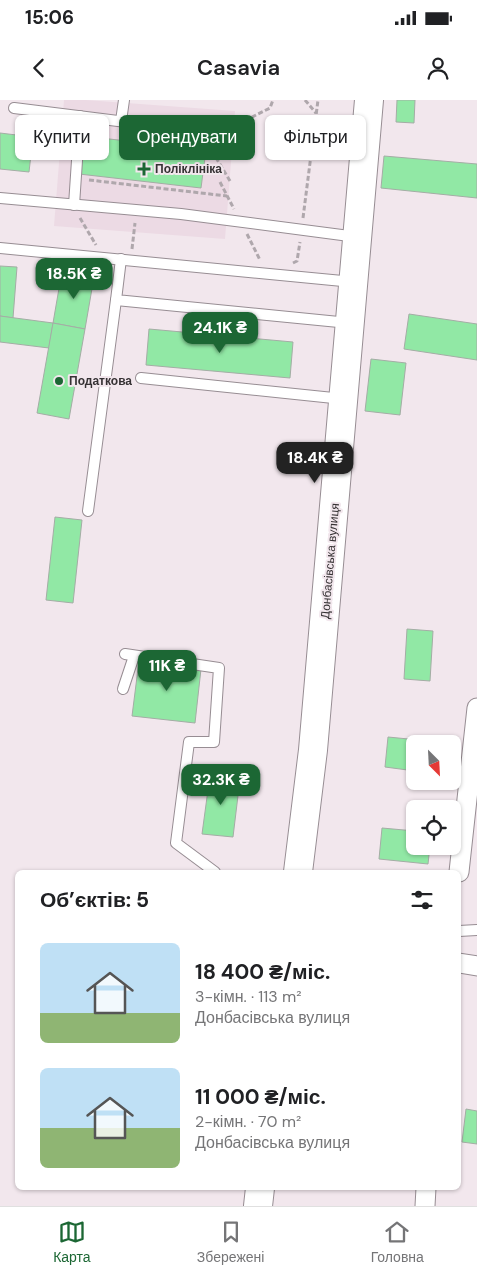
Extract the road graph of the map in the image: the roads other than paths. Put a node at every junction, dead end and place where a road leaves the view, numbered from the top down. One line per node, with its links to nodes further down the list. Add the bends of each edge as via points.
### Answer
1 (124, 100): 5 (lane)
2 (370, 100): 9 (street, Донбасівська вулиця)
3 (14, 108): 4 (lane)
4 (72, 115)
5 (122, 115)
6 (78, 160): 8 (lane)
7 (0, 198): 8 (lane)
8 (76, 209): 9 (lane, via 180,214)
9 (358, 237): 12 (street, Донбасівська вулиця)
10 (0, 248): 11 (lane)
11 (121, 260): 12 (lane); 13 (lane)
12 (354, 282): 14 (street, Донбасівська вулиця)
13 (116, 300): 14 (lane); 17 (lane)
14 (350, 323): 16 (street, Донбасівська вулиця)
15 (141, 378): 16 (lane)
16 (344, 399): 21 (street, Донбасівська вулиця, via 313,750)
17 (88, 511)
18 (123, 690): 20 (lane, via 129,655 219,668 214,742 189,742 176,843)
19 (477, 708): 22 (street)
20 (212, 870)
21 (298, 870)
22 (459, 870)
23 (477, 930): 24 (lane)
24 (461, 931)
25 (461, 963): 26 (street)
26 (477, 966)
27 (260, 1190): 29 (street)
28 (426, 1190): 30 (street)
29 (258, 1206)
30 (425, 1206)

